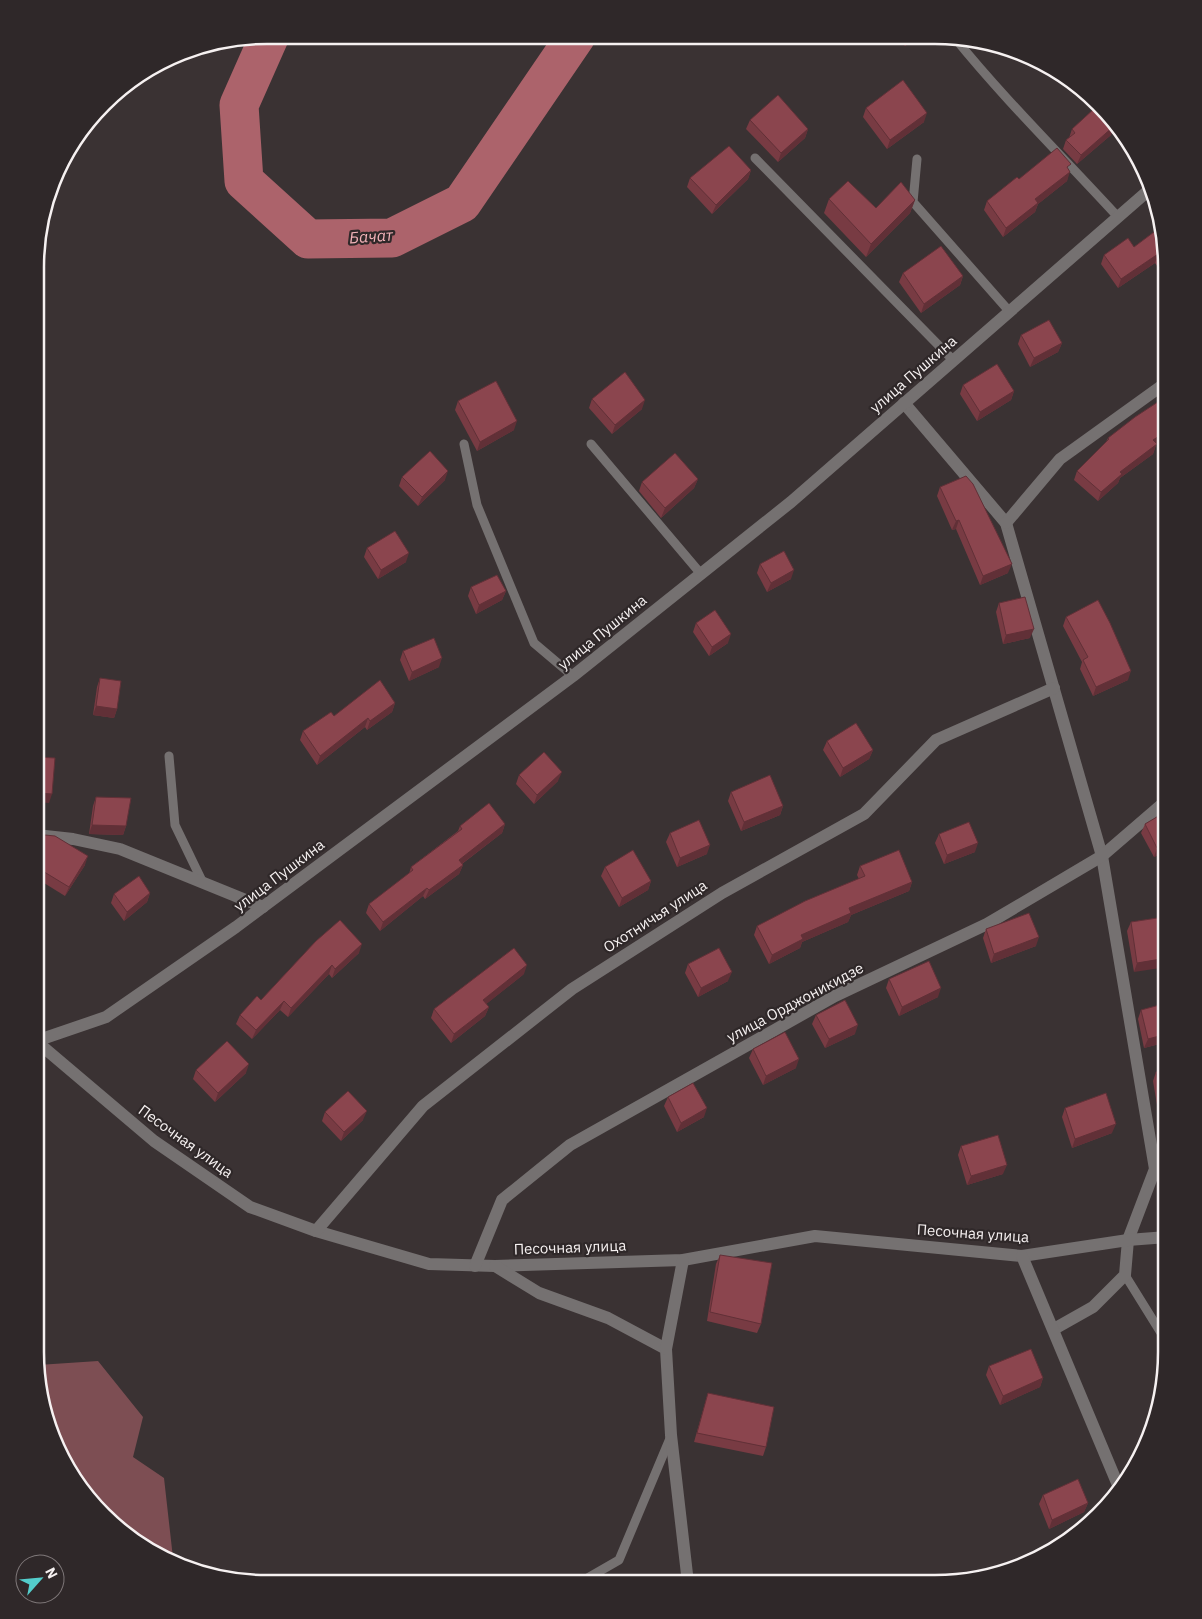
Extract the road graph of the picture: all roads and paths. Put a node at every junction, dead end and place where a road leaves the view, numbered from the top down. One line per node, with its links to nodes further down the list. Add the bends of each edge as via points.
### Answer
1 (961, 46): 5 (lane, via 990,82)
2 (755, 158): 7 (lane)
3 (917, 159): 6 (lane, via 914,202)
4 (1145, 193): 5 (street, улица Пушкина)
5 (1118, 217): 6 (street, улица Пушкина)
6 (1010, 312): 7 (street, улица Пушкина)
7 (953, 360): 9 (street, улица Пушкина)
8 (1158, 388): 12 (street, via 1060,459)
9 (904, 403): 12 (street); 13 (street, улица Пушкина, via 791,502)
10 (464, 444): 14 (lane, via 477,504 534,643)
11 (591, 444): 13 (lane)
12 (1006, 522): 15 (street)
13 (700, 574): 14 (street, улица Пушкина)
14 (573, 676): 21 (street, улица Пушкина)
15 (1054, 688): 19 (street); 26 (street, Охотничья улица, via 936,740 864,814 722,892 572,989 423,1106)
16 (169, 756): 20 (lane, via 175,825)
17 (1158, 808): 19 (street, улица Орджоникидзе)
18 (44, 836): 20 (street, via 120,849)
19 (1102, 856): 24 (street); 31 (street, улица Орджоникидзе, via 987,924 835,996 570,1145 502,1200)
20 (203, 883): 21 (street)
21 (263, 907): 22 (street, улица Пушкина, via 106,1017)
22 (44, 1038)
23 (44, 1048): 26 (street, Песочная улица, via 154,1141 250,1207)
24 (1158, 1152)
25 (1158, 1175): 28 (street)
26 (316, 1231): 31 (street, Песочная улица, via 429,1264)
27 (1158, 1238): 28 (street, Песочная улица)
28 (1128, 1240): 29 (street, Песочная улица); 33 (street)
29 (1022, 1256): 30 (street, Песочная улица, via 815,1236); 35 (street)
30 (683, 1260): 32 (street, Песочная улица); 36 (street)
31 (475, 1266): 32 (street, Песочная улица)
32 (495, 1266): 36 (street, via 539,1293 608,1318)
33 (1125, 1276): 34 (lane); 35 (street, via 1093,1307)
34 (1158, 1328)
35 (1054, 1329): 38 (street)
36 (666, 1349): 37 (street)
37 (671, 1435): 39 (lane, via 619,1560); 40 (street)
38 (1117, 1482)
39 (593, 1575)
40 (687, 1575)

